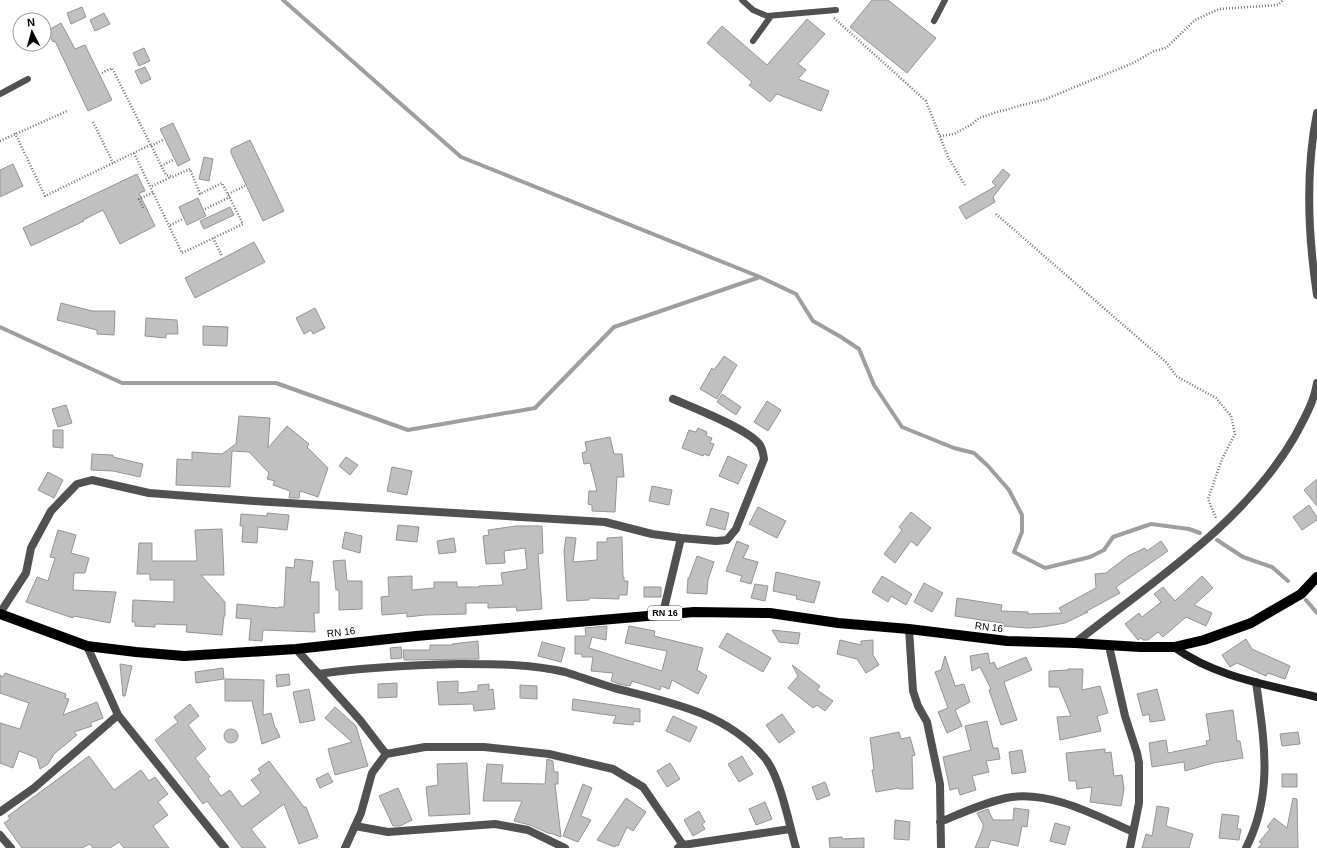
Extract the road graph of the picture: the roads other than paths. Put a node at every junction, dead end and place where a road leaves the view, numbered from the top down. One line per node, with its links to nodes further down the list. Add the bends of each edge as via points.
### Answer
1 (742, 0): 4 (lane, via 761,14)
2 (945, 0): 5 (lane)
3 (836, 10): 4 (lane)
4 (771, 16): 6 (lane)
5 (934, 21)
6 (753, 41)
7 (28, 79): 8 (lane)
8 (0, 94)
9 (1317, 113): 10 (street, via 1309,170 1308,208)
10 (1317, 295)
11 (1317, 383): 14 (street)
12 (673, 399): 15 (street, via 715,416 749,435 759,443 764,459 736,529 727,540)
13 (1317, 404): 14 (street)
14 (1305, 418): 20 (street, via 1271,472 1219,528)
15 (681, 538): 17 (street); 18 (street, via 652,534 605,522 149,493 92,480 77,484 51,511 31,548 26,573)
16 (1317, 577): 23 (main road, RN 16 / RN 16, via 1301,594 1251,624)
17 (663, 613): 19 (main road, RN 16 / RN 16, via 770,613 838,623); 24 (main road, RN 16 / RN 16)
18 (0, 614): 21 (main road, RN 16 / RN 16)
19 (909, 629): 20 (main road, RN 16 / RN 16, via 1007,642); 31 (street, via 911,679 918,706 927,722 940,784)
20 (1075, 643): 22 (main road, RN 16 / RN 16)
21 (87, 646): 24 (main road, RN 16 / RN 16, via 184,656); 28 (street)
22 (1109, 646): 23 (main road, RN 16 / RN 16); 34 (street, via 1139,763 1139,803)
23 (1174, 647): 26 (main road, via 1196,661)
24 (296, 649): 25 (street)
25 (318, 674): 29 (street, via 360,720); 33 (street, via 357,668 438,665 528,666 564,672 686,707 720,721 746,738 766,759 775,776)
26 (1256, 682): 27 (main road); 44 (street, via 1265,746 1265,779 1261,812)
27 (1317, 698)
28 (118, 715): 30 (street, via 34,788); 38 (street)
29 (386, 754): 32 (street, via 372,773); 36 (street, via 425,747 484,747 549,754 613,769 643,787)
30 (0, 812)
31 (940, 822): 34 (street, via 1007,798 1033,797 1074,805); 42 (street)
32 (355, 826): 39 (street); 40 (street, via 388,832 495,824 528,830)
33 (790, 829): 36 (street); 41 (street)
34 (1133, 832): 43 (street)
35 (0, 835): 37 (street)
36 (682, 847)
37 (11, 848)
38 (225, 848)
39 (345, 848)
40 (565, 848)
41 (796, 848)
42 (941, 848)
43 (1130, 848)
44 (1246, 848)

